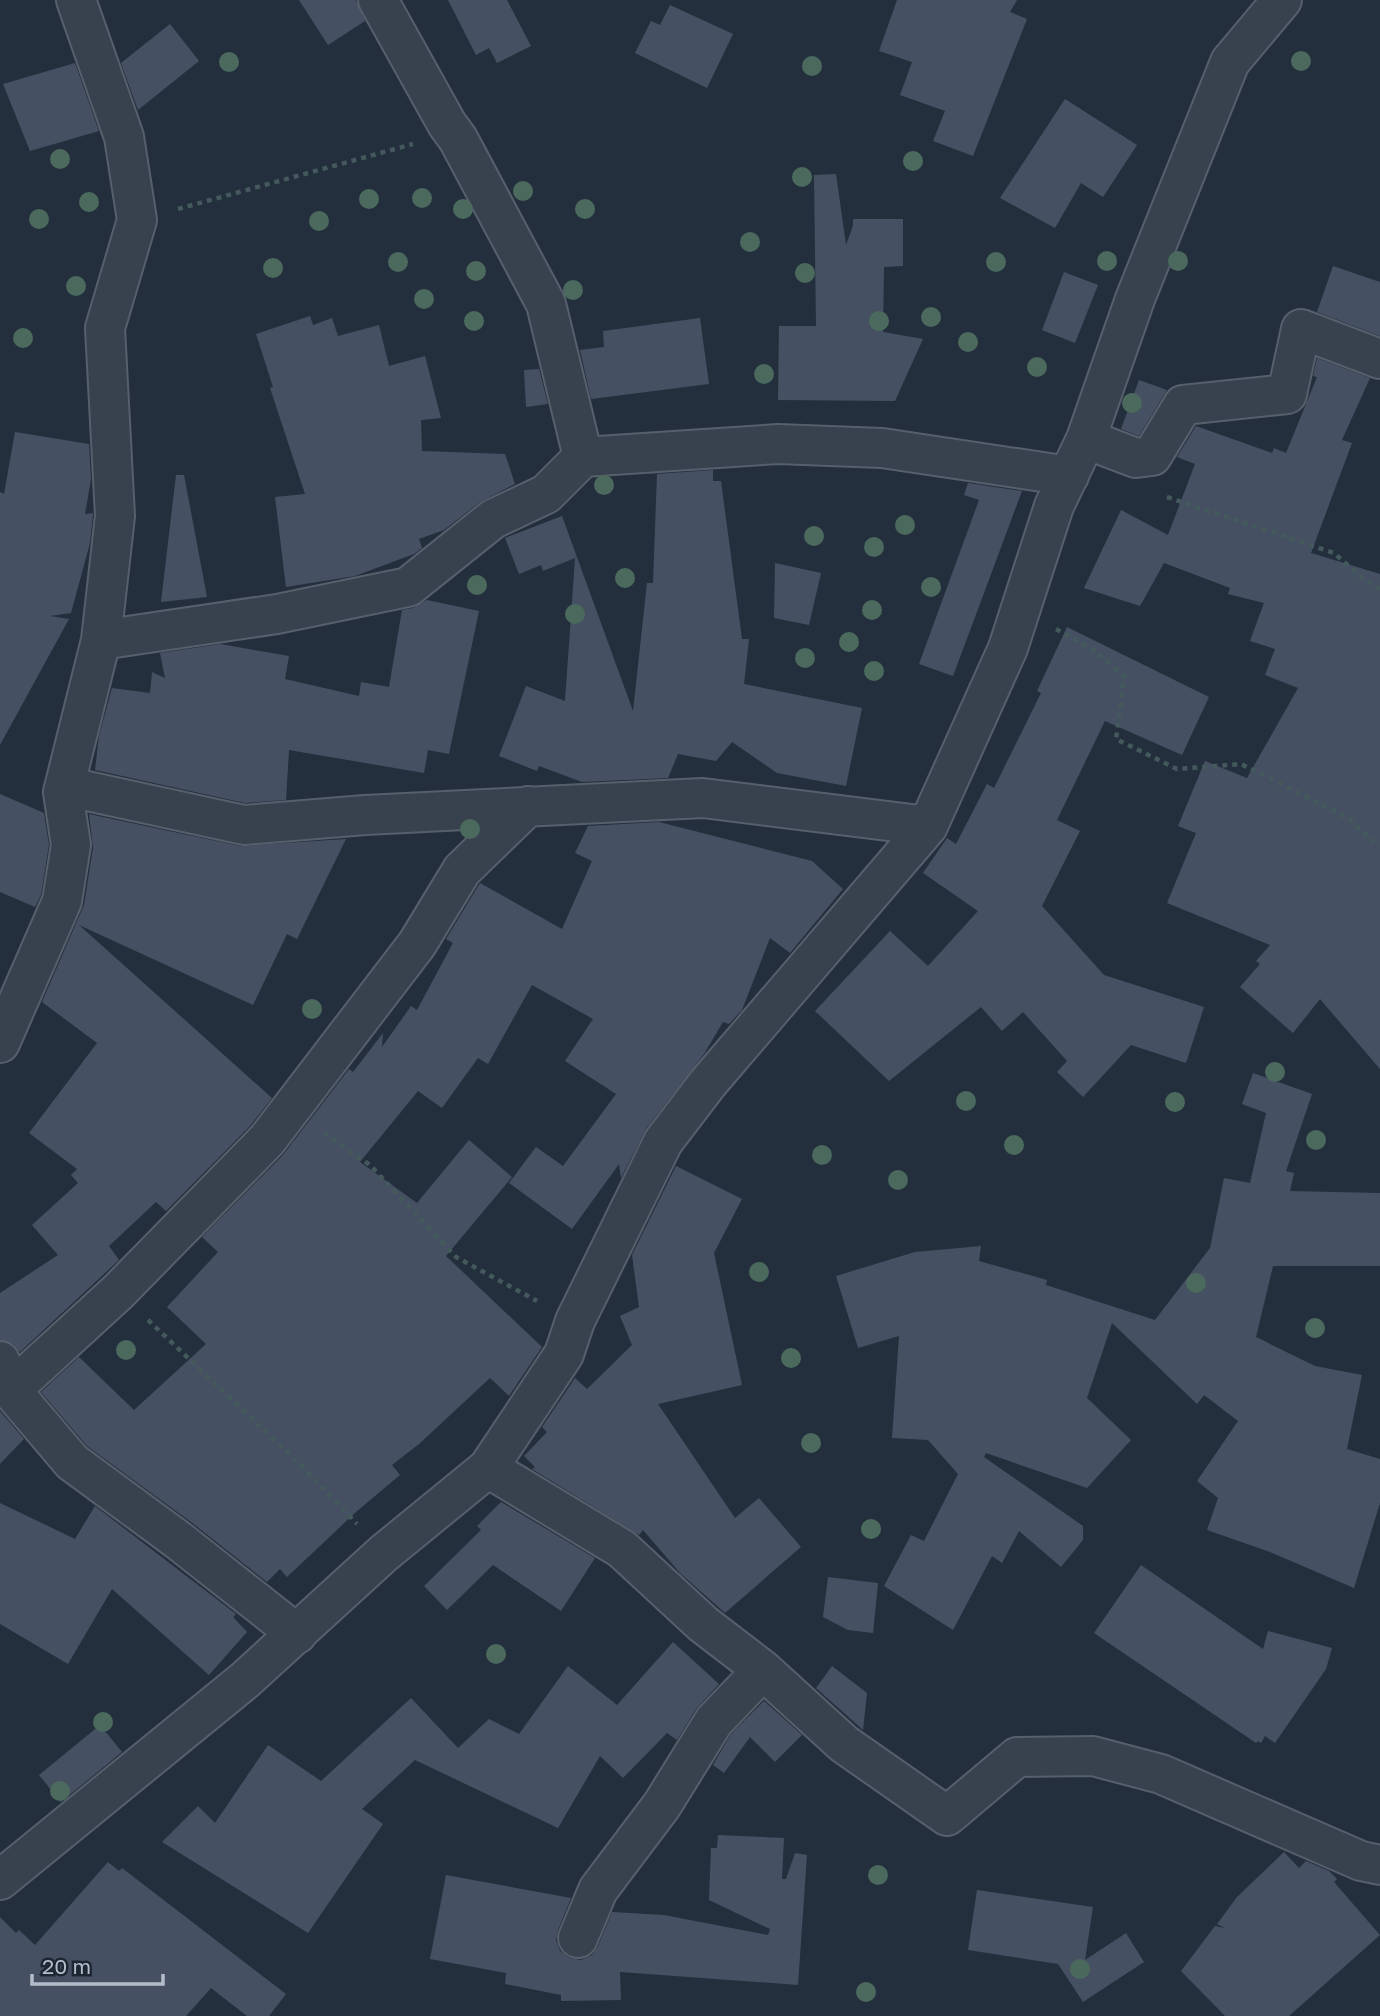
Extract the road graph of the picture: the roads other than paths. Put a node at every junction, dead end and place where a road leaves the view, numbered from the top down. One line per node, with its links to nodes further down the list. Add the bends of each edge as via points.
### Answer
1 (76, 0): 8 (street, via 124,136 137,220 105,328 115,516)
2 (378, 0): 6 (street, via 546,304)
3 (1280, 1): 5 (street, via 1230,62 1135,299)
4 (1380, 359): 5 (street, via 1301,329 1287,394 1183,405 1152,456 1136,458)
5 (1086, 439): 7 (street)
6 (583, 457): 7 (street, via 778,444 882,447); 8 (street, via 546,494 493,519 408,587 278,614)
7 (1069, 476): 11 (street, via 1054,506 1008,648)
8 (101, 640): 9 (street)
9 (63, 792): 10 (street, via 78,789 244,825); 12 (street, via 71,845 62,901)
10 (528, 806): 11 (street, via 703,798); 13 (street, via 462,870 416,944 267,1140 118,1292)
11 (928, 827): 14 (street, via 708,1083 663,1142 575,1321 564,1354)
12 (0, 1043)
13 (5, 1376): 15 (street, via 72,1462)
14 (488, 1468): 15 (street, via 384,1553); 16 (street, via 622,1549)
15 (297, 1634): 18 (street)
16 (762, 1670): 17 (street, via 844,1744 947,1816 1017,1757 1093,1756 1161,1774 1361,1861); 19 (street, via 714,1721 662,1805 598,1891)
17 (1380, 1865)
18 (0, 1880)
19 (578, 1938)

